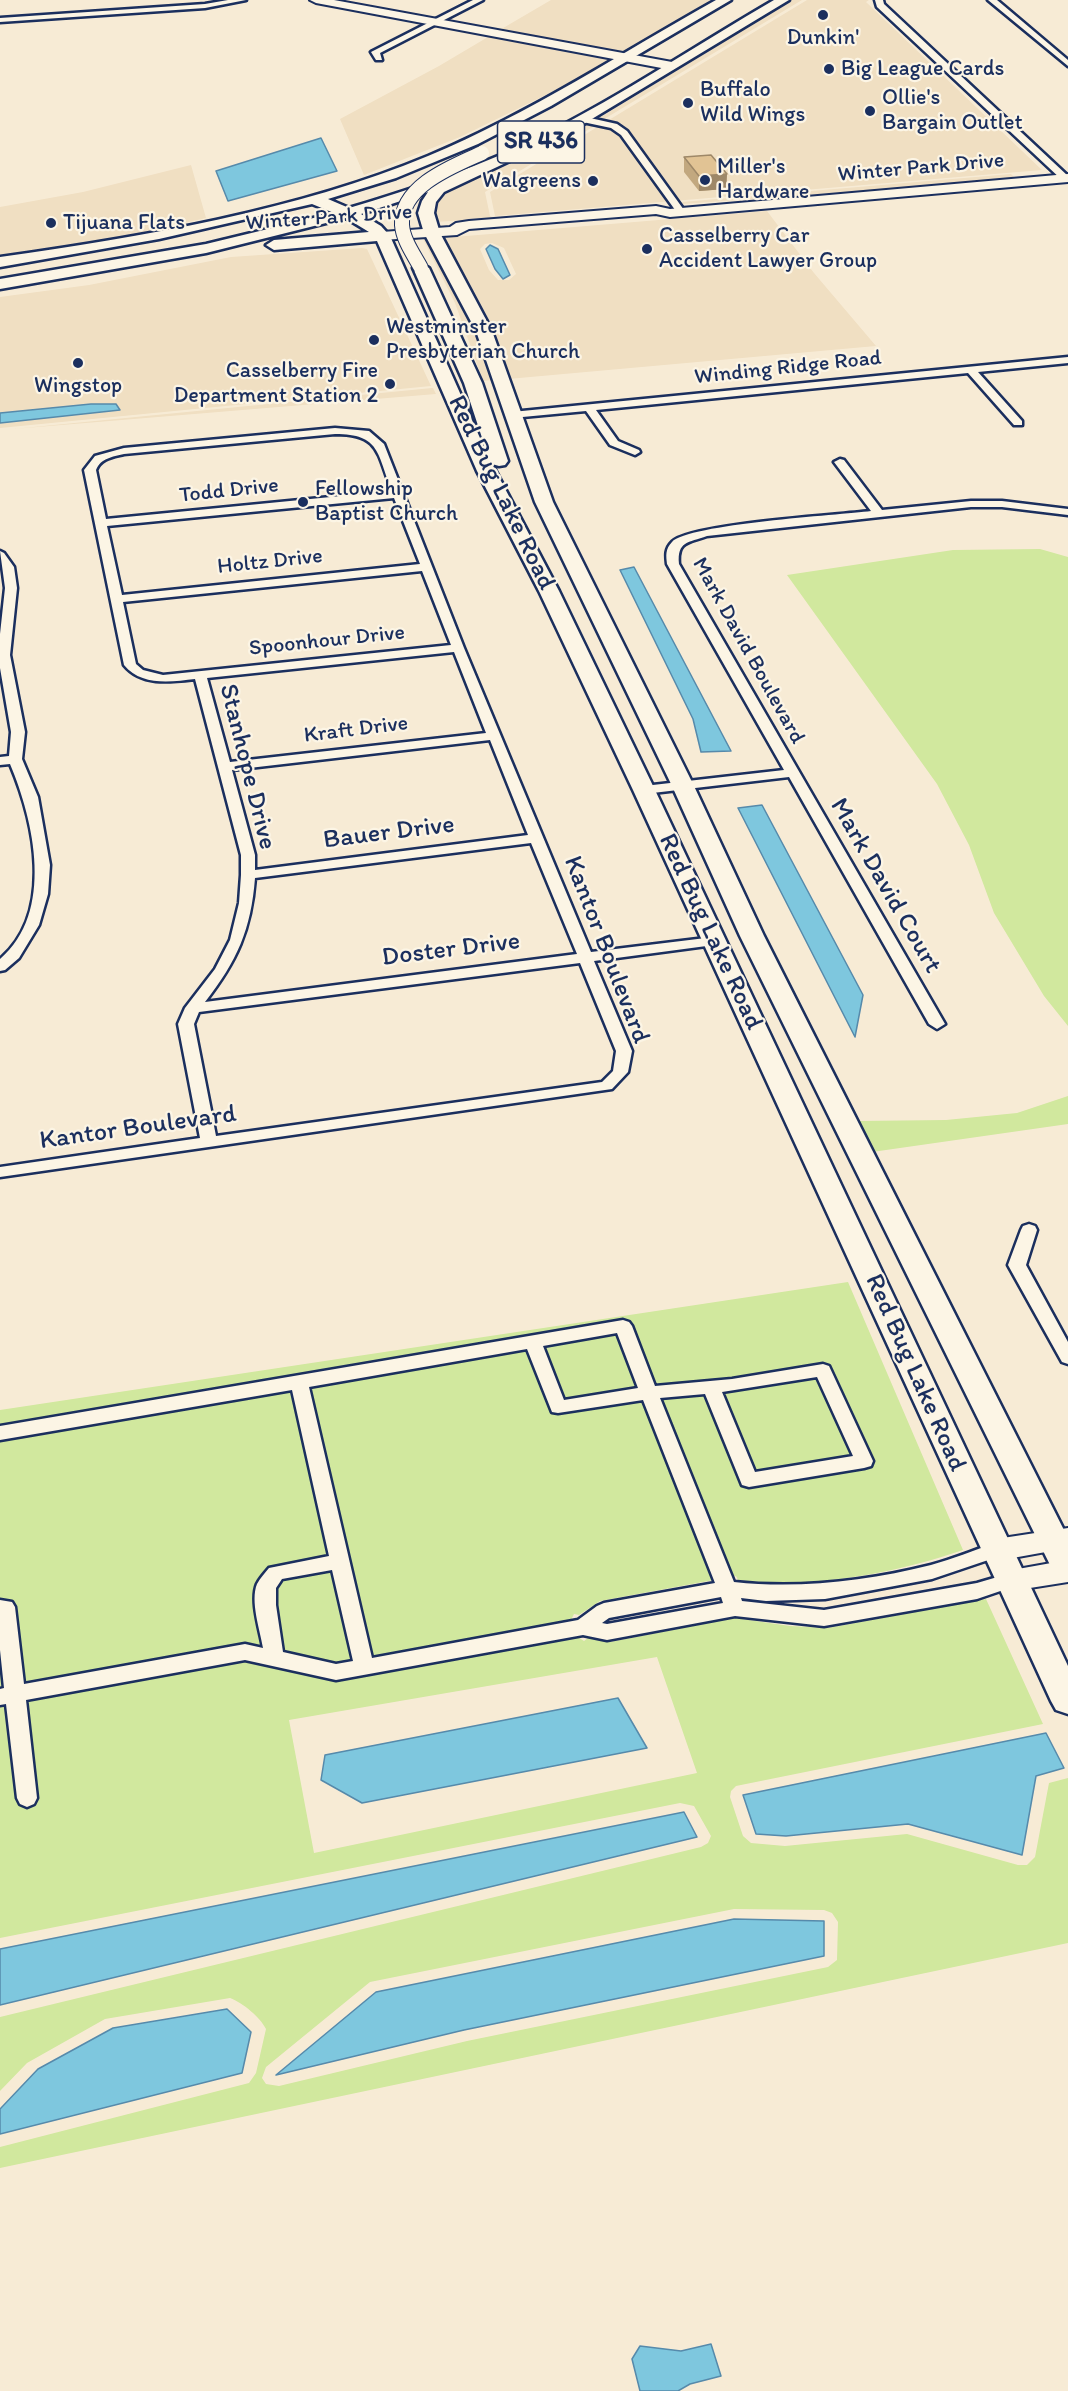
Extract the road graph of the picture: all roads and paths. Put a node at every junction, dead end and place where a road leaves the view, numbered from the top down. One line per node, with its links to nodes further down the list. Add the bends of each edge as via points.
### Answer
1 (242, 0): 8 (street)
2 (316, 0): 9 (street)
3 (479, 0): 9 (street)
4 (783, 0): 14 (main road, SR 436)
5 (992, 0): 13 (street)
6 (878, 1): 18 (street)
7 (730, 3): 11 (main road); 12 (main road, SR 436)
8 (0, 20)
9 (437, 22): 10 (street, via 375,52); 12 (street)
10 (379, 58)
11 (648, 61): 12 (main road); 14 (street)
12 (630, 64): 19 (main road, SR 436, via 435,158)
13 (1068, 64)
14 (672, 66): 15 (main road, SR 436)
15 (581, 119): 17 (main road, SR 436, via 539,143); 21 (street, via 614,126 624,133)
16 (527, 132): 17 (main road)
17 (483, 160): 20 (main road, SR 436); 22 (main road, via 429,201 426,213); 43 (main road, bridge, via 450,168 408,200 402,223 473,383)
18 (1067, 178): 21 (street, Winter Park Drive)
19 (319, 197): 20 (main road); 24 (main road, SR 436)
20 (350, 212): 22 (main road); 23 (main road); 25 (main road, SR 436)
21 (676, 212): 22 (street, Winter Park Drive, via 663,217 465,234 455,230)
22 (432, 233): 23 (street, Winter Park Drive); 32 (main road, Red Bug Lake Road, via 484,331)
23 (382, 236): 25 (main road, Winter Park Drive); 43 (main road, Red Bug Lake Road, via 486,471)
24 (123, 242): 26 (main road, SR 436); 27 (main road, via 125,251)
25 (207, 249): 27 (main road, SR 436)
26 (0, 262)
27 (87, 271): 28 (main road, SR 436)
28 (0, 284)
29 (1068, 360): 30 (street, Winding Ridge Road)
30 (970, 369): 31 (street, Winding Ridge Road); 33 (street)
31 (589, 408): 32 (street, Winding Ridge Road); 34 (street, via 614,443)
32 (512, 415): 54 (main road, Red Bug Lake Road, via 544,502)
33 (1018, 423)
34 (635, 452)
35 (99, 457): 37 (street, Kantor Boulevard, via 124,451 335,431 362,432 379,444); 40 (street, Stanhope Drive, via 90,470)
36 (840, 462): 39 (street)
37 (397, 494): 40 (street, Todd Drive); 42 (street, Kantor Boulevard)
38 (1068, 512): 39 (street, Mark David Boulevard, via 992,504)
39 (879, 514): 53 (street, Mark David Boulevard, via 705,533 677,543 672,551 673,564)
40 (101, 523): 44 (street, Stanhope Drive)
41 (0, 555): 45 (street, via 8,567 11,588)
42 (428, 567): 44 (street, Holtz Drive); 46 (street, Kantor Boulevard)
43 (549, 591): 55 (main road, Red Bug Lake Road)
44 (118, 599): 47 (street, Stanhope Drive, via 130,665 149,677)
45 (3, 630): 48 (street)
46 (458, 648): 47 (street, Spoonhour Drive); 49 (street, Kantor Boulevard)
47 (200, 675): 52 (street, Stanhope Drive)
48 (7, 698): 50 (street, via 18,732)
49 (494, 736): 52 (street, Kraft Drive); 56 (street, Kantor Boulevard)
50 (15, 759): 51 (street); 60 (street, via 31,796 43,865 41,894 32,925 14,955)
51 (0, 761)
52 (223, 767): 57 (street, Stanhope Drive, via 248,855)
53 (792, 773): 54 (street, Mark David Boulevard); 62 (street, Mark David Court)
54 (683, 786): 55 (street, Mark David Boulevard); 63 (main road, Red Bug Lake Road)
55 (644, 790): 58 (main road, Red Bug Lake Road)
56 (537, 838): 57 (street, Bauer Drive); 59 (street, Kantor Boulevard)
57 (248, 875): 61 (street, Stanhope Drive, via 237,940 222,970)
58 (714, 941): 59 (street, Doster Drive); 63 (main road, via 750,962 807,1076); 74 (main road, Red Bug Lake Road)
59 (585, 957): 61 (street, Doster Drive); 64 (street, Kantor Boulevard, via 624,1051 619,1077 606,1086)
60 (0, 967)
61 (193, 1008): 64 (street, Stanhope Drive, via 186,1024)
62 (937, 1024)
63 (829, 1090): 73 (main road, Red Bug Lake Road)
64 (209, 1141): 65 (street, Kantor Boulevard)
65 (0, 1173)
66 (1029, 1230): 68 (street, via 1017,1265)
67 (533, 1342): 69 (street); 71 (street, via 558,1407); 71 (street, via 622,1326)
68 (1068, 1358)
69 (299, 1383): 72 (street); 75 (street)
70 (711, 1387): 70 (street, via 824,1370 864,1461 749,1480); 71 (street)
71 (648, 1393): 78 (street)
72 (0, 1433)
73 (1061, 1539): 74 (street); 76 (main road, Red Bug Lake Road)
74 (996, 1550): 77 (main road, Red Bug Lake Road); 78 (street, via 932,1572 825,1591 766,1593)
75 (340, 1561): 82 (street, via 276,1573 266,1586); 83 (street)
76 (1068, 1570): 77 (street)
77 (1011, 1580): 80 (street, via 977,1591 824,1618); 85 (main road, Red Bug Lake Road)
78 (726, 1588): 80 (street); 81 (street, via 604,1611)
79 (0, 1608): 84 (street, via 5,1607)
80 (735, 1608): 81 (street, via 607,1632)
81 (584, 1627): 83 (street)
82 (274, 1658): 83 (street, via 336,1672); 84 (street, via 245,1652)
83 (364, 1667)
84 (7, 1696): 86 (street)
85 (1068, 1701)
86 (27, 1798)

